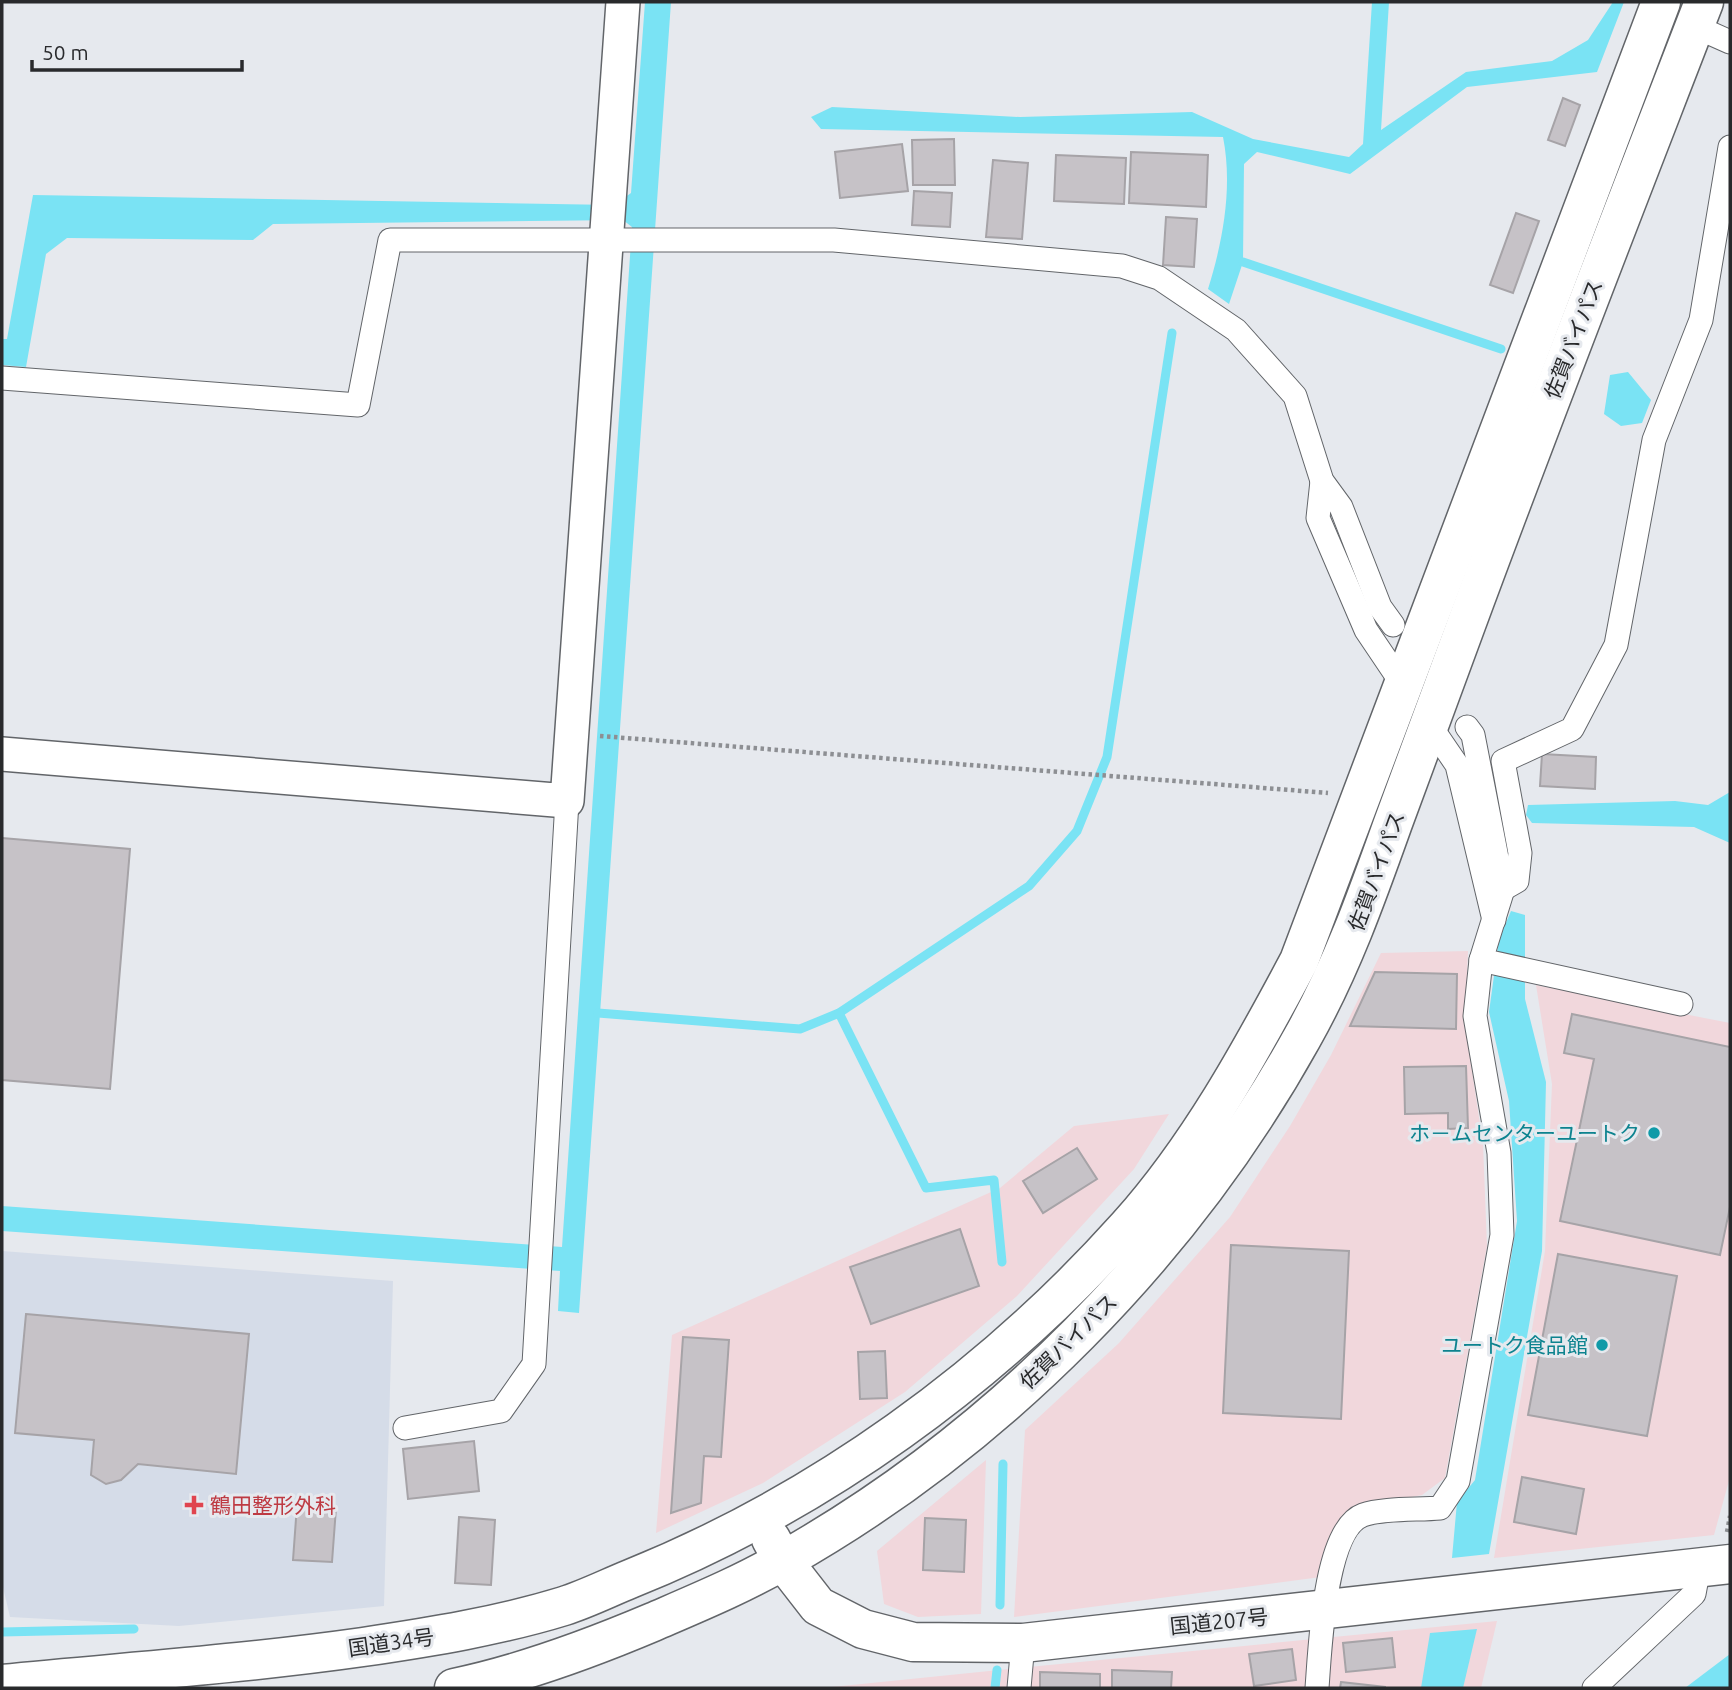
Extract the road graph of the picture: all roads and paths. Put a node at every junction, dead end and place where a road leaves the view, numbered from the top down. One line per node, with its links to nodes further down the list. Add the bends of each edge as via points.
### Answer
1 (624, 2): 6 (street, via 610,193)
2 (1661, 2): 10 (highway, 佐賀バイパス)
3 (1699, 14): 4 (street); 11 (highway, 佐賀バイパス)
4 (1730, 43)
5 (1730, 148): 17 (street, via 1701,320 1654,440 1616,645 1572,729 1503,761 1520,853 1517,881)
6 (615, 239): 7 (street, via 390,240 358,405); 8 (street, via 834,240 1122,266 1159,278 1236,330 1295,396); 13 (street)
7 (2, 378)
8 (1322, 481): 9 (street, via 1341,507 1380,607); 10 (street, via 1318,518 1366,630)
9 (1393, 625)
10 (1403, 685): 16 (highway, 佐賀バイパス)
11 (1429, 724): 18 (street, via 1457,765); 23 (highway, 佐賀バイパス, via 1347,949 1304,1036 1262,1106 1192,1203 1129,1282 987,1418 890,1493)
12 (1467, 727): 17 (street, via 1473,735)
13 (571, 733): 15 (street); 16 (path, via 1329,793)
14 (2, 754): 15 (street)
15 (567, 801): 21 (street, via 534,1363 501,1411)
16 (1360, 803): 22 (highway, 佐賀バイパス, via 1299,961 1252,1049 1192,1142 1129,1225 988,1362 891,1436)
17 (1503, 889): 18 (street)
18 (1494, 920): 19 (street)
19 (1481, 960): 20 (street); 25 (street, via 1475,1016 1499,1153 1502,1235 1458,1481 1440,1508 1362,1515 1341,1535)
20 (1681, 1004)
21 (405, 1428)
22 (761, 1518): 23 (highway, 国道207号); 27 (highway, 国道34号, via 666,1565 565,1606 451,1634 302,1655)
23 (783, 1561): 26 (highway, 国道207号, via 818,1606 863,1629 913,1643); 28 (highway, via 593,1647)
24 (1717, 1565): 25 (highway, 国道207号); 31 (street, via 1694,1594)
25 (1323, 1609): 26 (highway, 国道207号); 30 (street)
26 (1023, 1643): 29 (street)
27 (2, 1684)
28 (454, 1688)
29 (1019, 1688)
30 (1317, 1688)
31 (1594, 1688)

